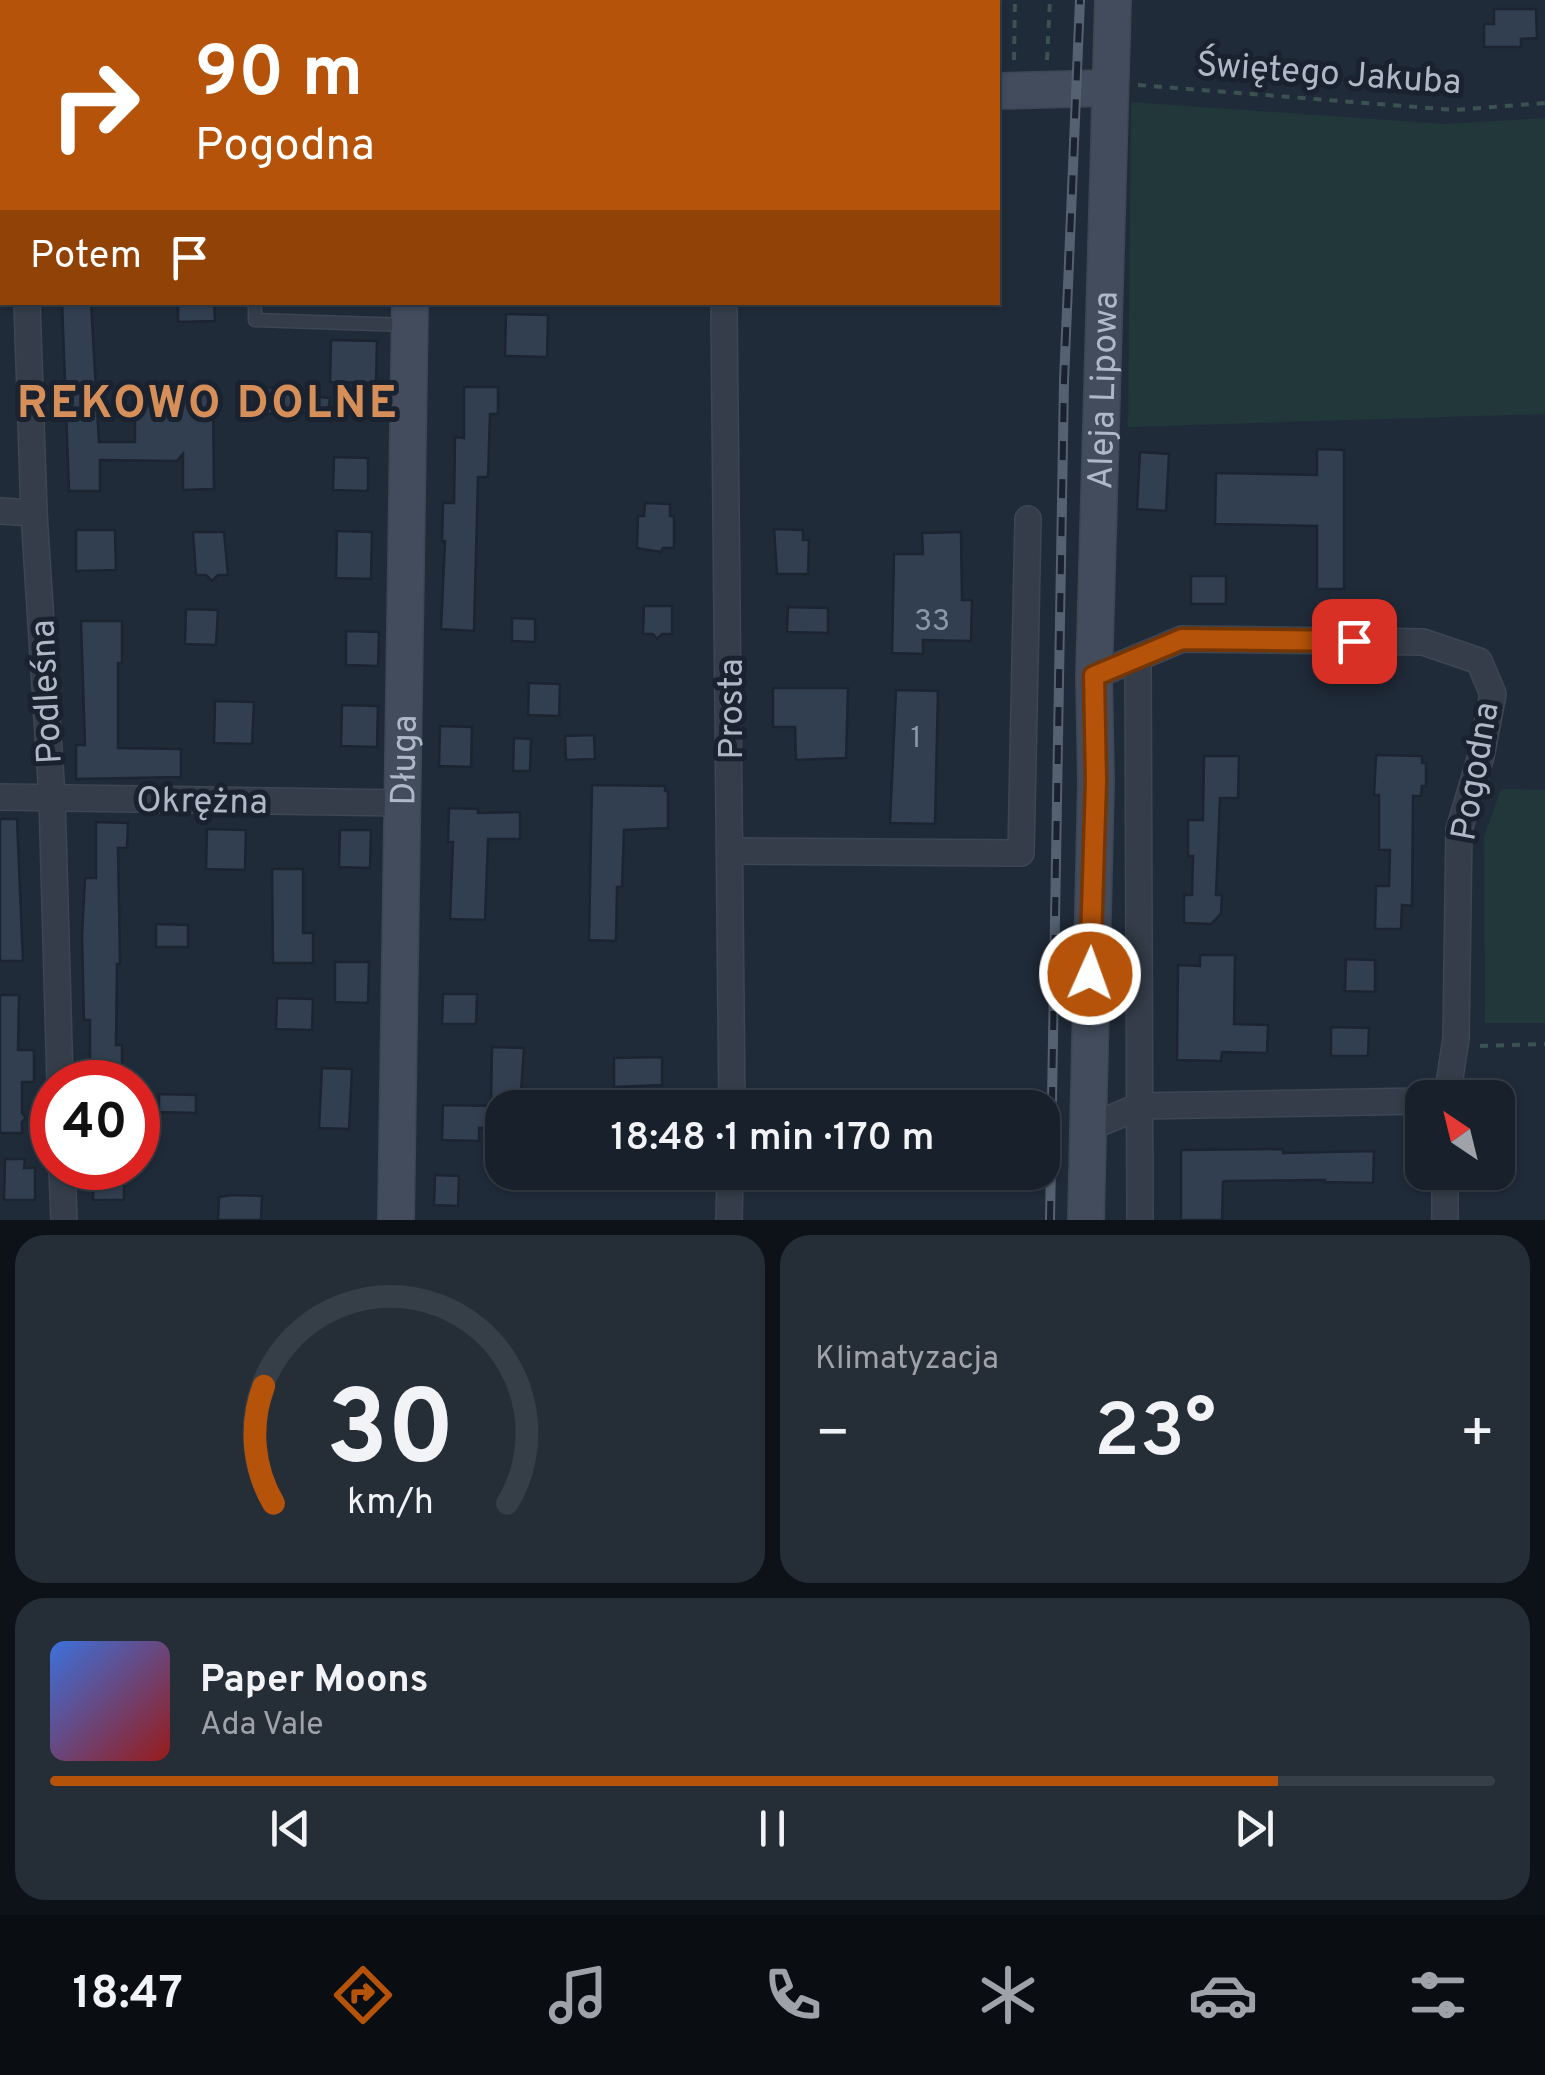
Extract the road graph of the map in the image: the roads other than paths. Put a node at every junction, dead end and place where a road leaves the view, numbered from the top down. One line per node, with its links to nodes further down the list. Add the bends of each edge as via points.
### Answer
1 (1113, 0): 2 (street, Aleja Lipowa)
2 (1109, 88): 3 (street); 12 (street, Aleja Lipowa)
3 (1006, 91)
4 (27, 305): 9 (street, Podleśna)
5 (255, 305): 7 (lane, via 256,320)
6 (724, 311): 18 (street, Prosta)
7 (410, 314): 17 (street, Długa)
8 (0, 511): 9 (street)
9 (34, 513): 16 (street, Podleśna)
10 (1028, 519): 18 (street, via 1021,853)
11 (1138, 657): 12 (street, Pogodna); 14 (street); 20 (street, Pogodna, via 1182,639 1423,642 1479,661 1493,694 1459,830)
12 (1094, 676): 13 (street, Aleja Lipowa)
13 (1096, 781): 14 (street); 24 (street, Aleja Lipowa)
14 (1138, 782): 23 (street)
15 (0, 797): 16 (street, Okrężna)
16 (52, 798): 17 (street, Okrężna); 19 (street, Podleśna)
17 (404, 803): 29 (street, Długa)
18 (731, 850): 21 (street, Prosta)
19 (59, 1060)
20 (1449, 1080)
21 (732, 1090)
22 (1405, 1101): 23 (street)
23 (1140, 1106): 24 (street); 32 (street)
24 (1086, 1128): 31 (street, Aleja Lipowa)
25 (63, 1190): 28 (street)
26 (730, 1190): 30 (street)
27 (1445, 1190): 33 (street)
28 (64, 1220)
29 (396, 1220)
30 (729, 1220)
31 (1086, 1220)
32 (1140, 1220)
33 (1445, 1220)

